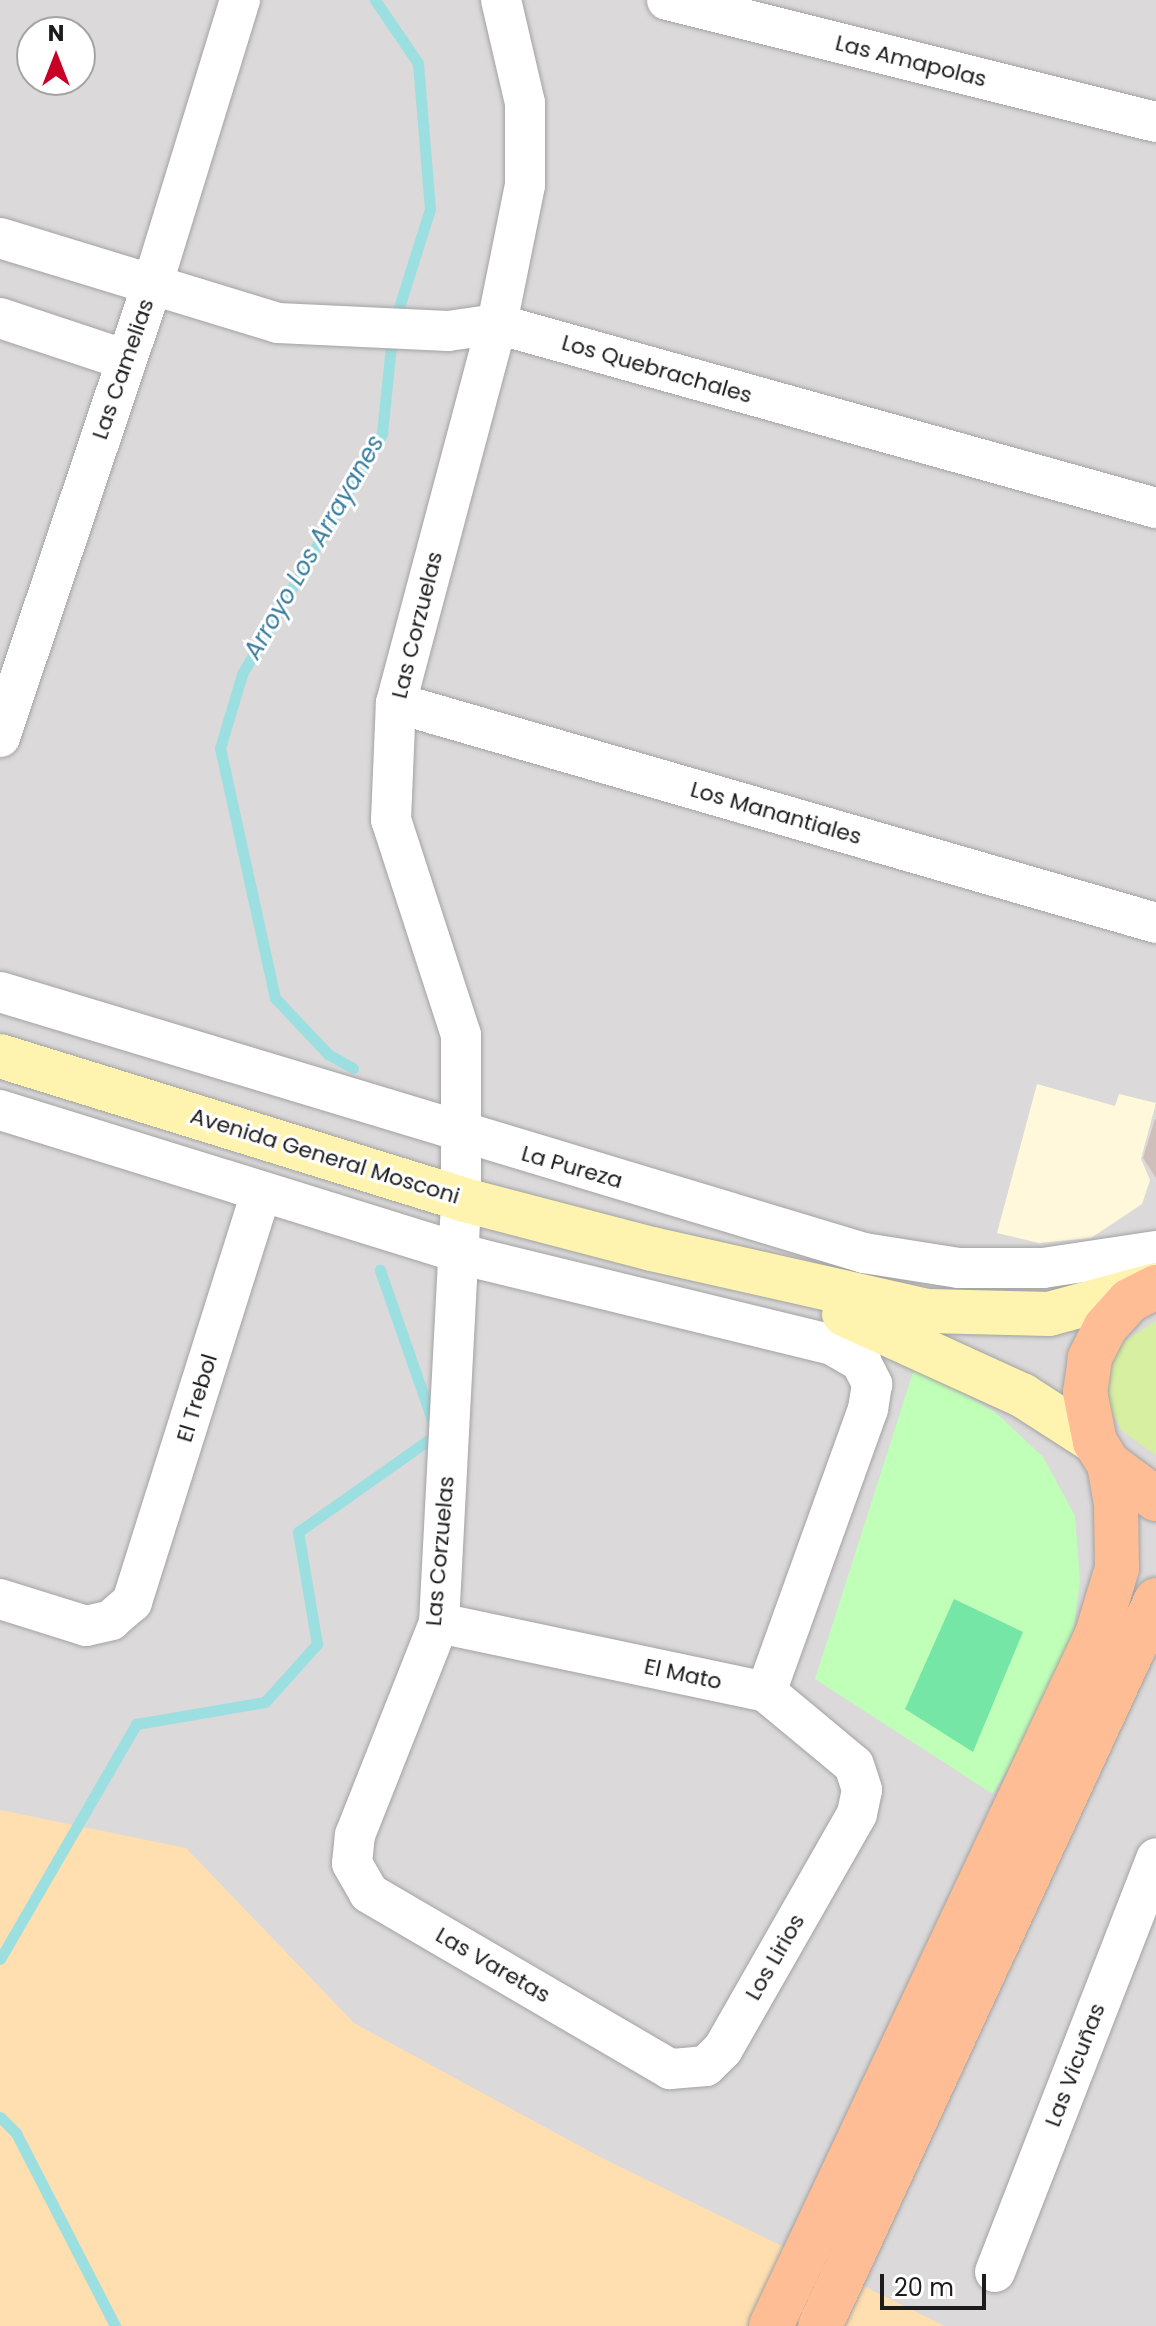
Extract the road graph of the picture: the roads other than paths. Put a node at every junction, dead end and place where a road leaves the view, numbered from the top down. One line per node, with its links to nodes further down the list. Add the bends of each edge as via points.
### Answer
1 (240, 0): 6 (street, Las Camelias)
2 (501, 0): 8 (street, Las Corzuelas, via 525,103 525,185)
3 (667, 0): 4 (street, Las Amapolas)
4 (1156, 122)
5 (0, 238): 6 (street, Los Quebrachales)
6 (152, 286): 8 (street, Los Quebrachales, via 278,323 448,331); 9 (street, Las Camelias)
7 (0, 318): 9 (street)
8 (497, 324): 10 (street, Los Quebrachales); 12 (street, Las Corzuelas)
9 (126, 360): 11 (street, Las Camelias)
10 (1156, 508)
11 (14, 647): 13 (street, Las Camelias)
12 (396, 703): 14 (street, Los Manantiales); 18 (street, Las Corzuelas, via 391,820 461,1035)
13 (0, 737)
14 (1156, 923)
15 (0, 992): 18 (street, La Pureza)
16 (0, 1056): 20 (main road, Avenida General Mosconi)
17 (0, 1110): 19 (street)
18 (462, 1135): 20 (street, Las Corzuelas); 22 (street, La Pureza, via 864,1253 959,1268 1043,1268)
19 (261, 1194): 23 (street); 27 (street, El Trebol, via 132,1602 111,1620 86,1626)
20 (461, 1199): 21 (main road, Avenida General Mosconi); 23 (street, Las Corzuelas)
21 (652, 1249): 24 (main road, via 928,1311 1049,1314); 25 (main road, via 879,1326 1022,1395)
22 (1156, 1251)
23 (459, 1253): 29 (street, Las Corzuelas); 30 (street, via 832,1345 861,1362 872,1384 868,1409)
24 (1156, 1286): 25 (main road, via 1129,1301 1090,1358 1085,1392)
25 (1102, 1453): 26 (main road, via 1134,1487); 37 (main road, via 1116,1504 1117,1568 1097,1634)
26 (1156, 1499)
27 (0, 1599)
28 (1156, 1600): 38 (main road)
29 (439, 1623): 30 (street, El Mato); 32 (street, Las Corzuelas)
30 (766, 1692): 31 (street, El Mato, via 854,1765 862,1790)
31 (857, 1814): 35 (street, Los Lirios, via 723,2049 706,2066)
32 (355, 1835): 35 (street, Las Varetas, via 352,1863 369,1893)
33 (1156, 1858): 34 (street, Las Vicuñas)
34 (1144, 1927): 36 (street, Las Vicuñas)
35 (670, 2069)
36 (995, 2272)
37 (771, 2326)
38 (820, 2326)

